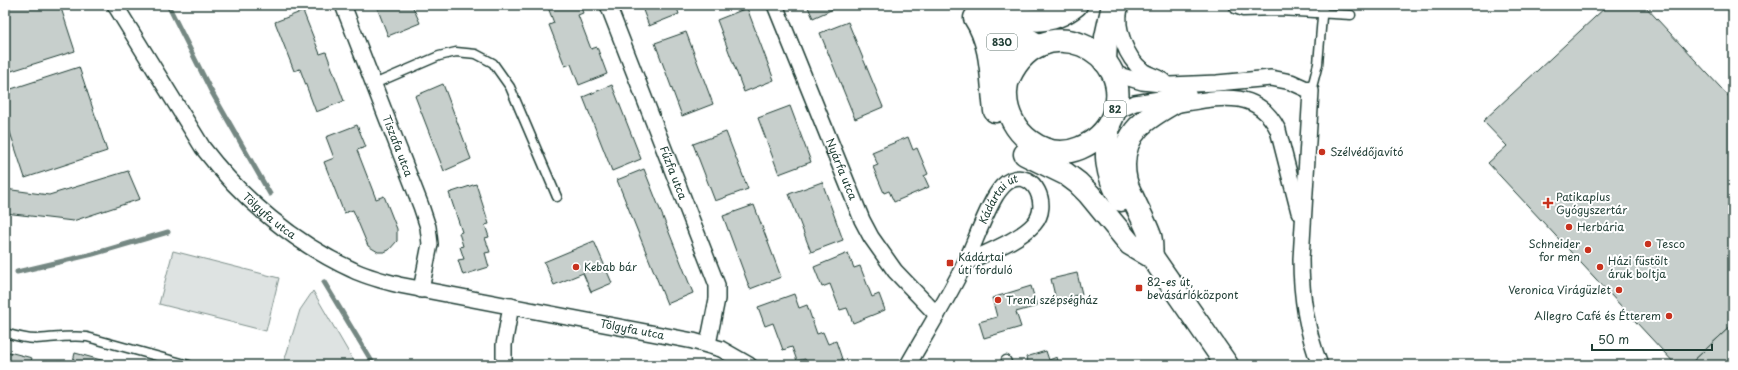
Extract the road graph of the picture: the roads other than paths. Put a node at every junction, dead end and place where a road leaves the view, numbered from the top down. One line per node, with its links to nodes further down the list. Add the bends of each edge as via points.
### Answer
1 (115, 5): 29 (street, Tölgyfa utca, via 203,148 219,170 243,193 266,214 319,252 354,270 399,286)
2 (343, 5): 20 (street, Tiszafa utca)
3 (608, 5): 33 (street, Fűzfa utca, via 717,285 718,299)
4 (775, 5): 31 (street, Nyárfa utca, via 868,231 895,271)
5 (967, 5): 27 (main road, 830, via 983,30 996,113 1000,127 1008,139 1029,156 1054,167 1078,183 1130,244)
6 (980, 5): 19 (main road, 830, via 1001,38 1010,58)
7 (990, 5): 17 (main road, 830, via 1022,36)
8 (993, 5): 9 (main road, via 1007,13 1035,20 1058,17)
9 (1076, 5)
10 (1089, 5): 17 (main road, 82, via 1072,26)
11 (1112, 5): 18 (main road, 82, via 1106,37)
12 (1120, 5): 22 (street, via 1119,28 1133,59 1143,70 1157,77)
13 (1233, 5): 15 (lane, via 1235,9 1243,12)
14 (1322, 5): 15 (lane)
15 (1322, 14): 16 (lane); 21 (lane, via 1318,64)
16 (1351, 15)
17 (1044, 43): 18 (main road, via 1062,40 1086,46 1097,53); 19 (main road, 82, via 1027,52 1018,61)
18 (1109, 67): 22 (street); 23 (main road, 82, via 1116,86 1117,99)
19 (1007, 83): 24 (main road, 82, via 1007,108 1018,131 1027,140)
20 (374, 84): 25 (lane, via 439,56 456,52 476,54 493,63 510,87); 29 (street, Tiszafa utca, via 428,227 430,244)
21 (1311, 91): 22 (street, via 1291,82 1271,78 1217,83); 26 (street)
22 (1175, 96): 23 (street, via 1135,103); 26 (street, via 1236,98 1246,100 1266,111 1278,130); 27 (main road, via 1130,137 1124,156 1124,174 1150,236)
23 (1112, 118): 24 (main road, 82, via 1101,135 1090,143 1078,149); 27 (main road, 82, via 1106,150 1113,185)
24 (1052, 151): 27 (main road, 82, via 1081,170 1102,192)
25 (557, 197)
26 (1303, 228): 39 (street, via 1302,298 1310,339)
27 (1152, 257): 38 (main road, 82)
28 (965, 263): 28 (street, Kádártai út, via 1022,234 1034,224 1042,204 1039,193 1032,184 1022,179 1012,180 1003,186); 31 (street, Kádártai út)
29 (421, 290): 30 (street, Tölgyfa utca)
30 (511, 306): 33 (street, Tölgyfa utca); 35 (street, via 504,345)
31 (937, 315): 37 (street, Kádártai út)
32 (5, 333): 34 (lane, via 35,339 74,335 87,337)
33 (708, 344): 36 (street, Tölgyfa utca)
34 (190, 365)
35 (504, 365)
36 (750, 365)
37 (908, 365)
38 (1227, 365)
39 (1320, 365)

